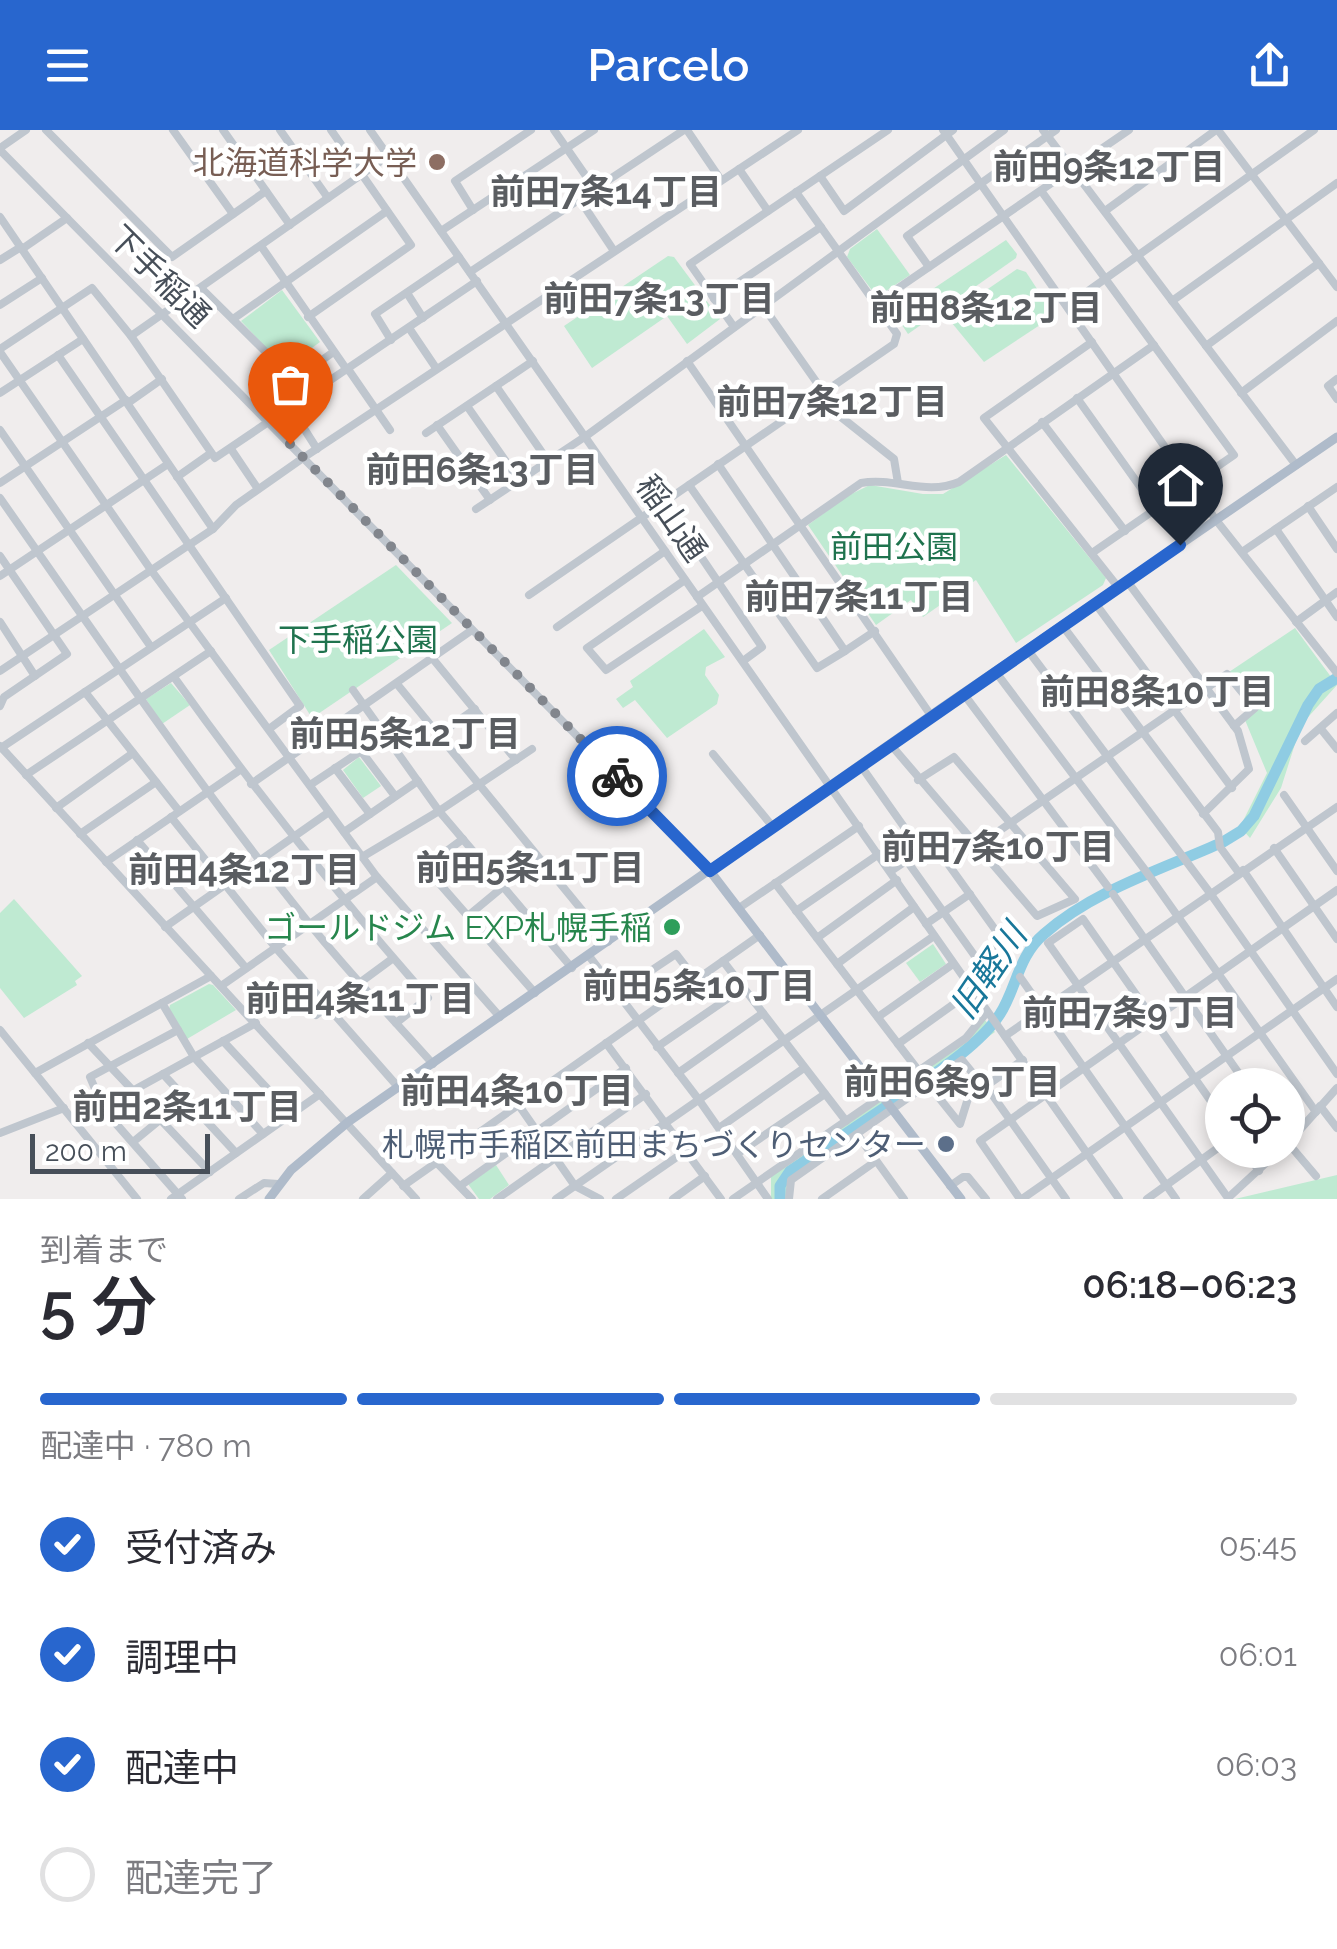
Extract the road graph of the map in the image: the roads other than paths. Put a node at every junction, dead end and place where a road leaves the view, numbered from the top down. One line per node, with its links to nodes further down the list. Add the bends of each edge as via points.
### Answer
1 (26, 130): 20 (street)
2 (46, 130): 42 (street, via 172,257)
3 (173, 130): 42 (street)
4 (223, 130): 33 (street)
5 (280, 130): 36 (street)
6 (332, 130): 26 (street)
7 (370, 130): 22 (street, 稲山通)
8 (531, 130): 38 (street, via 455,180)
9 (554, 130): 21 (street)
10 (594, 130): 21 (street)
11 (686, 130): 29 (street); 32 (street)
12 (798, 130): 24 (street)
13 (888, 130): 28 (street)
14 (1004, 130): 23 (street)
15 (1129, 130): 25 (street)
16 (1217, 130): 27 (street); 39 (street)
17 (1314, 130): 27 (street)
18 (947, 131): 23 (street); 28 (street, via 844,212)
19 (1049, 132): 25 (street); 31 (street)
20 (0, 149): 45 (street, 下手稲通)
21 (566, 149): 32 (street); 38 (street)
22 (388, 156): 26 (street); 49 (street, 稲山通)
23 (964, 158): 31 (street); 53 (street)
24 (739, 169): 29 (street); 41 (street)
25 (1074, 169): 35 (street); 39 (street)
26 (363, 174): 36 (street); 40 (street)
27 (1252, 174): 46 (street); 54 (street)
28 (820, 176): 34 (street)
29 (721, 180): 52 (street)
30 (1337, 182): 46 (street)
31 (981, 183): 43 (street); 58 (street, via 906,236)
32 (595, 189): 37 (street)
33 (266, 191): 42 (street); 47 (street)
34 (796, 192): 41 (street); 48 (street)
35 (1042, 192): 43 (street); 61 (street)
36 (328, 198): 47 (street)
37 (580, 200): 52 (street); 59 (street)
38 (473, 210): 49 (street)
39 (1104, 210): 54 (street)
40 (388, 211): 62 (street); 75 (street, via 411,244)
41 (768, 211): 67 (street, via 690,264)
42 (233, 214)
43 (1004, 216): 58 (street); 72 (street)
44 (0, 217): 51 (street)
45 (67, 218): 51 (street); 74 (street, 下手稲通)
46 (1285, 218): 57 (street); 68 (street)
47 (290, 226): 50 (street)
48 (821, 227): 53 (street); 67 (street)
49 (441, 231): 55 (street, 稲山通)
50 (261, 246): 62 (street); 65 (street)
51 (21, 248): 56 (street); 60 (street)
52 (614, 251): 78 (street)
53 (838, 251): 69 (street); 71 (street)
54 (1138, 256): 61 (street); 68 (street)
55 (459, 257): 59 (street, 稲山通); 66 (street)
56 (0, 260)
57 (1319, 263): 64 (street); 87 (street)
58 (929, 267): 69 (street)
59 (470, 272): 63 (street, 稲山通)
60 (42, 278): 70 (street); 73 (street)
61 (1106, 280): 72 (street); 86 (street)
62 (285, 282): 75 (street); 77 (street)
63 (476, 282): 76 (street); 78 (street, 稲山通)
64 (1337, 287)
65 (201, 288): 74 (street); 77 (street)
66 (407, 293): 76 (street); 84 (street, via 375,314)
67 (714, 300): 80 (street)
68 (1172, 301): 87 (street)
69 (876, 304): 100 (street, via 897,340)
70 (0, 305)
71 (763, 306): 80 (street); 100 (street)
72 (1067, 306): 85 (street)
73 (62, 307): 82 (street, via 92,288); 83 (street); 88 (street)
74 (164, 315): 82 (street); 111 (street, 下手稲通)
75 (308, 317): 89 (street)
76 (423, 318): 81 (street)
77 (233, 319): 89 (street, via 294,380)
78 (505, 322): 92 (street, 稲山通); 93 (street)
79 (1337, 322): 102 (street)
80 (734, 327): 91 (street)
81 (409, 328): 84 (street); 93 (street)
82 (131, 336): 96 (street)
83 (83, 338): 90 (street); 105 (street)
84 (390, 340): 94 (street)
85 (1092, 342): 95 (street); 120 (street, via 984,418)
86 (1154, 345): 95 (street); 136 (street, via 1234,455)
87 (1206, 346): 102 (street)
88 (0, 350): 98 (street)
89 (332, 353): 94 (street)
90 (58, 356): 98 (street); 109 (street)
91 (688, 361): 116 (street); 119 (street)
92 (533, 362): 99 (street); 116 (street, 稲山通)
93 (436, 368): 108 (street)
94 (347, 370): 107 (street); 108 (street)
95 (1114, 373): 103 (street); 136 (street)
96 (162, 379): 105 (street); 123 (street)
97 (1337, 379): 104 (street, via 1328,386)
98 (19, 380): 101 (street); 118 (street)
99 (496, 386): 106 (street); 125 (street)
100 (821, 392): 119 (street); 134 (street, via 841,417 894,458)
101 (0, 393)
102 (1241, 393): 129 (street)
103 (1076, 398): 110 (street); 145 (street)
104 (1337, 398)
105 (127, 402): 109 (street); 126 (street)
106 (466, 406): 112 (street); 132 (street)
107 (291, 408): 111 (street); 121 (street)
108 (377, 408): 114 (street); 121 (street)
109 (100, 416): 118 (street); 131 (street)
110 (1042, 422): 120 (street); 152 (street)
111 (270, 423): 122 (street); 124 (street, 下手稲通)
112 (437, 425): 115 (street); 140 (street)
113 (0, 430): 128 (street)
114 (390, 430)
115 (426, 433)
116 (586, 436): 125 (street); 146 (street, 稲山通)
117 (1337, 437): 129 (main road)
118 (62, 442): 128 (street); 142 (street)
119 (746, 445): 127 (street); 148 (street)
120 (1007, 446): 134 (street, via 948,487); 159 (street)
121 (317, 449): 124 (street)
122 (231, 450): 123 (street, via 216,458); 138 (street)
123 (211, 453): 130 (street)
124 (304, 458): 138 (street); 182 (street, 下手稲通)
125 (548, 461): 132 (street)
126 (168, 464): 130 (street); 131 (street)
127 (718, 464): 135 (street); 154 (street)
128 (26, 466): 133 (street); 149 (street)
129 (1296, 466): 147 (main road)
130 (177, 477): 150 (street)
131 (144, 480): 142 (street); 153 (street)
132 (519, 480): 140 (street)
133 (0, 483)
134 (898, 483): 148 (street, via 861,484)
135 (689, 485): 141 (street); 161 (street)
136 (1192, 485): 145 (street); 147 (street)
137 (1337, 486): 143 (street)
138 (258, 489): 150 (street)
139 (0, 498): 156 (street)
140 (490, 500): 144 (street)
141 (664, 502): 146 (street); 166 (street)
142 (106, 505): 149 (street); 163 (street)
143 (1308, 506): 151 (street); 155 (street)
144 (476, 509)
145 (1156, 509): 152 (street)
146 (641, 518): 157 (street, 稲山通); 170 (street)
147 (1216, 520): 158 (street); 167 (main road)
148 (799, 526): 154 (street); 183 (street)
149 (70, 529): 156 (street); 169 (street)
150 (213, 529): 153 (street)
151 (1276, 529): 158 (street); 172 (street)
152 (1125, 531): 159 (street)
153 (188, 545): 163 (street); 171 (street)
154 (771, 545): 161 (street); 188 (street)
155 (1337, 549)
156 (37, 551): 162 (street); 175 (street)
157 (664, 551): 165 (street, 稲山通); 181 (street)
158 (1242, 552): 179 (street)
159 (1092, 553): 167 (street)
160 (0, 556): 162 (street)
161 (745, 564): 166 (street); 188 (street, via 817,668)
162 (10, 570): 164 (street); 184 (street)
163 (152, 570): 169 (street); 177 (street)
164 (0, 576)
165 (685, 580): 173 (street, 稲山通); 173 (street, via 587,648 606,670)
166 (718, 582): 173 (street); 191 (street, via 762,647)
167 (1122, 584): 174 (main road); 199 (street)
168 (1337, 592): 172 (street)
169 (116, 593): 175 (street); 185 (street)
170 (529, 594)
171 (226, 598): 177 (street); 212 (street, via 300,706)
172 (1326, 600): 176 (street); 179 (street)
173 (700, 601): 191 (street, 稲山通)
174 (1095, 602): 180 (main road); 207 (street)
175 (82, 616): 184 (street); 192 (street)
176 (1337, 616)
177 (190, 621): 185 (street); 187 (street)
178 (0, 622): 189 (street)
179 (1296, 622): 193 (street)
180 (1062, 625): 186 (main road); 214 (street)
181 (557, 626)
182 (472, 630): 190 (street); 269 (street, 下手稲通)
183 (875, 631): 188 (street); 209 (street)
184 (54, 634): 189 (street); 196 (street, via 67,654)
185 (151, 646): 192 (street)
186 (1027, 649): 195 (main road); 225 (street)
187 (212, 651): 197 (street); 212 (street)
188 (845, 651)
189 (23, 655): 194 (street); 196 (street)
190 (433, 659): 198 (street); 206 (street)
191 (743, 662): 239 (street, 稲山通)
192 (118, 669): 201 (street); 203 (street)
193 (1336, 670)
194 (0, 671)
195 (995, 672): 202 (main road); 232 (street)
196 (35, 676): 204 (street)
197 (174, 677): 203 (street); 230 (street)
198 (397, 684): 205 (street); 215 (street)
199 (1206, 688): 207 (street); 211 (street); 211 (street, via 1227,674 1255,708)
200 (353, 690): 205 (street)
201 (84, 692): 210 (street); 219 (street)
202 (963, 693): 209 (main road); 244 (street)
203 (139, 700): 210 (street); 241 (street)
204 (0, 706)
205 (364, 706): 216 (street); 226 (street)
206 (475, 709): 215 (street); 227 (street)
207 (1174, 709): 214 (street); 240 (street)
208 (1337, 713): 213 (street)
209 (932, 716): 218 (main road)
210 (108, 721): 223 (street); 231 (street)
211 (1234, 726): 240 (street, via 1249,769)
212 (269, 729): 226 (street)
213 (1321, 729): 217 (street); 221 (street)
214 (1142, 732): 225 (street); 251 (street)
215 (438, 734): 238 (street)
216 (385, 735): 222 (street); 234 (street)
217 (1305, 741)
218 (891, 746): 228 (main road); 233 (street)
219 (1, 747): 231 (street)
220 (532, 749): 227 (street)
221 (1337, 749)
222 (361, 750): 229 (street); 243 (street)
223 (133, 753): 235 (street); 246 (street)
224 (713, 754): 255 (street)
225 (1108, 756): 232 (street); 279 (street)
226 (290, 758): 236 (street); 237 (street)
227 (516, 760): 238 (street)
228 (861, 766): 239 (main road); 263 (street)
229 (335, 768): 237 (street); 250 (street)
230 (240, 770): 236 (street); 241 (street)
231 (26, 775): 246 (street)
232 (1076, 778): 244 (street); 289 (street)
233 (918, 780): 252 (street, via 954,756); 261 (street)
234 (418, 781): 243 (street); 247 (street)
235 (156, 782): 249 (street); 257 (street)
236 (251, 784): 258 (street)
237 (310, 785): 248 (street)
238 (479, 786): 247 (street); 299 (street)
239 (830, 788): 253 (street, 稲山通); 255 (main road)
240 (1232, 788): 251 (street)
241 (208, 792): 249 (street); 266 (street)
242 (1284, 795): 254 (street)
243 (396, 796): 250 (street)
244 (1042, 800): 252 (street); 297 (street)
245 (1337, 806): 254 (street)
246 (56, 808): 257 (street)
247 (440, 811): 259 (street); 265 (street)
248 (329, 812): 256 (street); 258 (street)
249 (175, 814): 260 (street); 276 (street)
250 (370, 814): 256 (street)
251 (1203, 814): 272 (street)
252 (1010, 824): 261 (street); 261 (street, via 1074,899 1037,916)
253 (859, 826): 264 (street, 稲山通); 275 (street)
254 (1306, 826): 262 (street); 271 (street)
255 (772, 827): 269 (main road)
256 (344, 832): 265 (street)
257 (80, 834): 268 (street)
258 (293, 837): 266 (street); 281 (street)
259 (463, 839): 277 (street); 288 (street, via 425,866)
260 (137, 840): 268 (street); 282 (street)
261 (977, 846)
262 (1274, 848): 272 (street); 283 (street)
263 (921, 852): 267 (street); 280 (street, via 934,843)
264 (879, 854): 270 (street, 稲山通); 286 (street)
265 (362, 856): 273 (street)
266 (260, 860): 276 (street); 290 (street)
267 (907, 860): 270 (street); 287 (street)
268 (106, 862): 292 (street)
269 (710, 871): 285 (main road, 下手稲通); 299 (main road)
270 (890, 871): 274 (street, 稲山通)
271 (1337, 871)
272 (1240, 872): 279 (street); 293 (street)
273 (377, 877): 281 (street); 336 (street)
274 (897, 880): 284 (street, 稲山通); 296 (street)
275 (774, 883): 285 (street); 286 (street)
276 (224, 884): 282 (street); 300 (street)
277 (504, 886): 288 (street); 309 (street)
278 (1337, 890): 283 (street)
279 (1210, 892): 289 (street); 301 (street)
280 (970, 894): 287 (street); 310 (street, via 999,935)
281 (343, 901): 290 (street); 303 (street)
282 (192, 906): 292 (street); 308 (street)
283 (1314, 906): 293 (street); 298 (street)
284 (914, 907): 291 (street, 稲山通); 306 (street)
285 (740, 908): 294 (main road, 下手稲通)
286 (796, 911): 296 (street)
287 (943, 912): 291 (street); 310 (street)
288 (468, 915): 323 (street)
289 (1176, 916): 297 (street); 311 (street)
290 (310, 924): 300 (street); 315 (street)
291 (926, 924): 295 (street, 稲山通)
292 (164, 926): 312 (street)
293 (1282, 929): 301 (street); 320 (street)
294 (760, 935): 305 (street); 335 (main road, 下手稲通)
295 (934, 936): 307 (street, 稲山通); 321 (street)
296 (816, 938): 306 (street)
297 (1145, 938): 304 (street); 325 (street)
298 (1337, 939)
299 (608, 942): 302 (main road)
300 (276, 948): 308 (street); 328 (street)
301 (1250, 951): 311 (street); 331 (street)
302 (589, 956): 309 (main road); 324 (street)
303 (392, 959): 315 (street); 339 (street, via 428,998)
304 (1113, 960): 318 (street); 318 (street, via 1083,919 1048,942); 338 (street)
305 (723, 961): 316 (street); 319 (street)
306 (837, 964): 321 (street)
307 (953, 964): 322 (street, 稲山通); 337 (street)
308 (246, 968): 317 (street)
309 (572, 968): 323 (main road)
310 (987, 974): 326 (street)
311 (1218, 974): 325 (street); 344 (street)
312 (210, 976): 317 (street); 327 (street)
313 (1020, 977): 330 (street)
314 (1337, 979): 320 (street)
315 (360, 980): 328 (street); 339 (street)
316 (696, 980): 324 (street, via 676,954); 340 (street)
317 (221, 986): 341 (street)
318 (1077, 986): 330 (street); 351 (street)
319 (743, 988): 332 (street); 352 (street)
320 (1324, 988): 329 (street); 331 (street)
321 (856, 990): 335 (street); 337 (street)
322 (972, 990): 326 (street, 稲山通); 350 (street)
323 (535, 993): 336 (main road)
324 (616, 994): 340 (street)
325 (1186, 997): 338 (street); 353 (street)
326 (979, 999): 333 (street, 稲山通)
327 (162, 1002): 343 (street); 348 (street)
328 (328, 1005): 334 (street); 369 (street)
329 (1337, 1007)
330 (1043, 1009): 345 (street); 360 (street)
331 (1292, 1010): 344 (street); 366 (street)
332 (762, 1013): 347 (street); 364 (street)
333 (988, 1014): 345 (street, 稲山通); 362 (street)
334 (316, 1015)
335 (820, 1016): 347 (street); 378 (main road, 下手稲通)
336 (500, 1017): 356 (main road)
337 (878, 1018): 350 (street)
338 (1154, 1019): 351 (street); 367 (street)
339 (396, 1022): 356 (street)
340 (637, 1022): 349 (street); 352 (street)
341 (256, 1023): 346 (street); 373 (street)
342 (0, 1030): 363 (street)
343 (178, 1030): 354 (street); 357 (street)
344 (1259, 1033): 353 (street); 383 (street)
345 (1005, 1036): 355 (street, 稲山通)
346 (223, 1040): 354 (street); 385 (street)
347 (784, 1041): 359 (street); 379 (street)
348 (88, 1042): 357 (street); 363 (street)
349 (606, 1042): 358 (street); 381 (street)
350 (898, 1044): 362 (street)
351 (1119, 1044): 360 (street); 380 (street)
352 (657, 1047): 364 (street)
353 (1227, 1056): 361 (street); 367 (street)
354 (194, 1057): 365 (street); 397 (street)
355 (1022, 1060): 377 (street, 稲山通); 387 (street, via 986,1086)
356 (433, 1064): 369 (main road)
357 (112, 1066): 371 (street); 399 (street, via 90,1078 104,1110)
358 (626, 1068): 375 (street); 395 (street)
359 (804, 1068): 376 (street); 393 (street)
360 (1085, 1068): 377 (street); 392 (street)
361 (1235, 1068)
362 (918, 1070): 378 (street)
363 (35, 1073): 382 (street)
364 (678, 1073): 379 (street)
365 (163, 1074): 371 (street); 402 (street)
366 (1337, 1074)
367 (1196, 1078): 372 (street); 380 (street)
368 (928, 1084): 368 (street, via 962,1060 975,1076 960,1124); 384 (street)
369 (400, 1088): 389 (main road)
370 (1337, 1088): 383 (street)
371 (134, 1090): 386 (street)
372 (1205, 1091)
373 (320, 1094): 385 (street); 389 (street)
374 (511, 1094): 381 (street)
375 (646, 1094): 390 (street); 404 (street)
376 (824, 1094): 388 (street); 403 (street)
377 (1046, 1095): 387 (street); 401 (street, 稲山通)
378 (881, 1096): 384 (main road, 下手稲通); 388 (street)
379 (699, 1100): 390 (street); 393 (street)
380 (1160, 1103): 392 (street); 407 (street)
381 (518, 1104): 395 (street); 408 (street)
382 (64, 1108): 396 (street); 427 (street)
383 (1318, 1109): 391 (street); 394 (street)
384 (892, 1110): 398 (street); 424 (main road, 下手稲通)
385 (290, 1114): 397 (street)
386 (160, 1119): 399 (street); 413 (street)
387 (1010, 1119): 417 (street); 447 (street, via 980,1141)
388 (846, 1121): 418 (street)
389 (348, 1122): 414 (street); 419 (main road)
390 (667, 1122): 400 (street); 423 (street)
391 (1305, 1124)
392 (1126, 1126): 401 (street); 420 (street)
393 (719, 1128): 403 (street)
394 (1337, 1128)
395 (536, 1131): 404 (street); 422 (street)
396 (0, 1133)
397 (264, 1134): 402 (street)
398 (856, 1134): 406 (street); 441 (street, via 791,1180)
399 (133, 1142): 426 (street)
400 (687, 1150): 415 (street); 436 (street)
401 (1088, 1153): 417 (street); 449 (street, 稲山通)
402 (236, 1154): 413 (street)
403 (737, 1154): 418 (street)
404 (555, 1157): 423 (street); 433 (street)
405 (1205, 1158): 407 (street)
406 (876, 1161): 425 (street); 444 (street)
407 (1201, 1161): 412 (street, via 1228,1198); 420 (street)
408 (436, 1162): 421 (street); 422 (street)
409 (1305, 1163): 416 (street)
410 (1257, 1168): 412 (street)
411 (1262, 1168): 412 (street)
412 (1259, 1171)
413 (210, 1172): 426 (street)
414 (392, 1173): 421 (street); 430 (street)
415 (706, 1176): 437 (street); 438 (street)
416 (1316, 1176)
417 (1051, 1179): 447 (street); 448 (street)
418 (756, 1182): 439 (street); 440 (street)
419 (278, 1184): 428 (street, via 264,1183); 429 (main road)
420 (1167, 1185): 450 (street); 451 (street)
421 (403, 1186): 431 (street)
422 (460, 1186): 432 (street)
423 (576, 1186): 434 (street); 435 (street)
424 (950, 1186): 445 (main road, 下手稲通); 446 (street, via 968,1177)
425 (838, 1188): 442 (street); 443 (street)
426 (177, 1197)
427 (137, 1199)
428 (240, 1199)
429 (269, 1199)
430 (364, 1199)
431 (416, 1199)
432 (472, 1199)
433 (497, 1199)
434 (556, 1199)
435 (600, 1199)
436 (616, 1199)
437 (673, 1199)
438 (721, 1199)
439 (732, 1199)
440 (768, 1199)
441 (789, 1199)
442 (822, 1199)
443 (846, 1199)
444 (904, 1199)
445 (960, 1199)
446 (986, 1199)
447 (1021, 1199)
448 (1066, 1199)
449 (1120, 1199)
450 (1147, 1199)
451 (1176, 1199)

